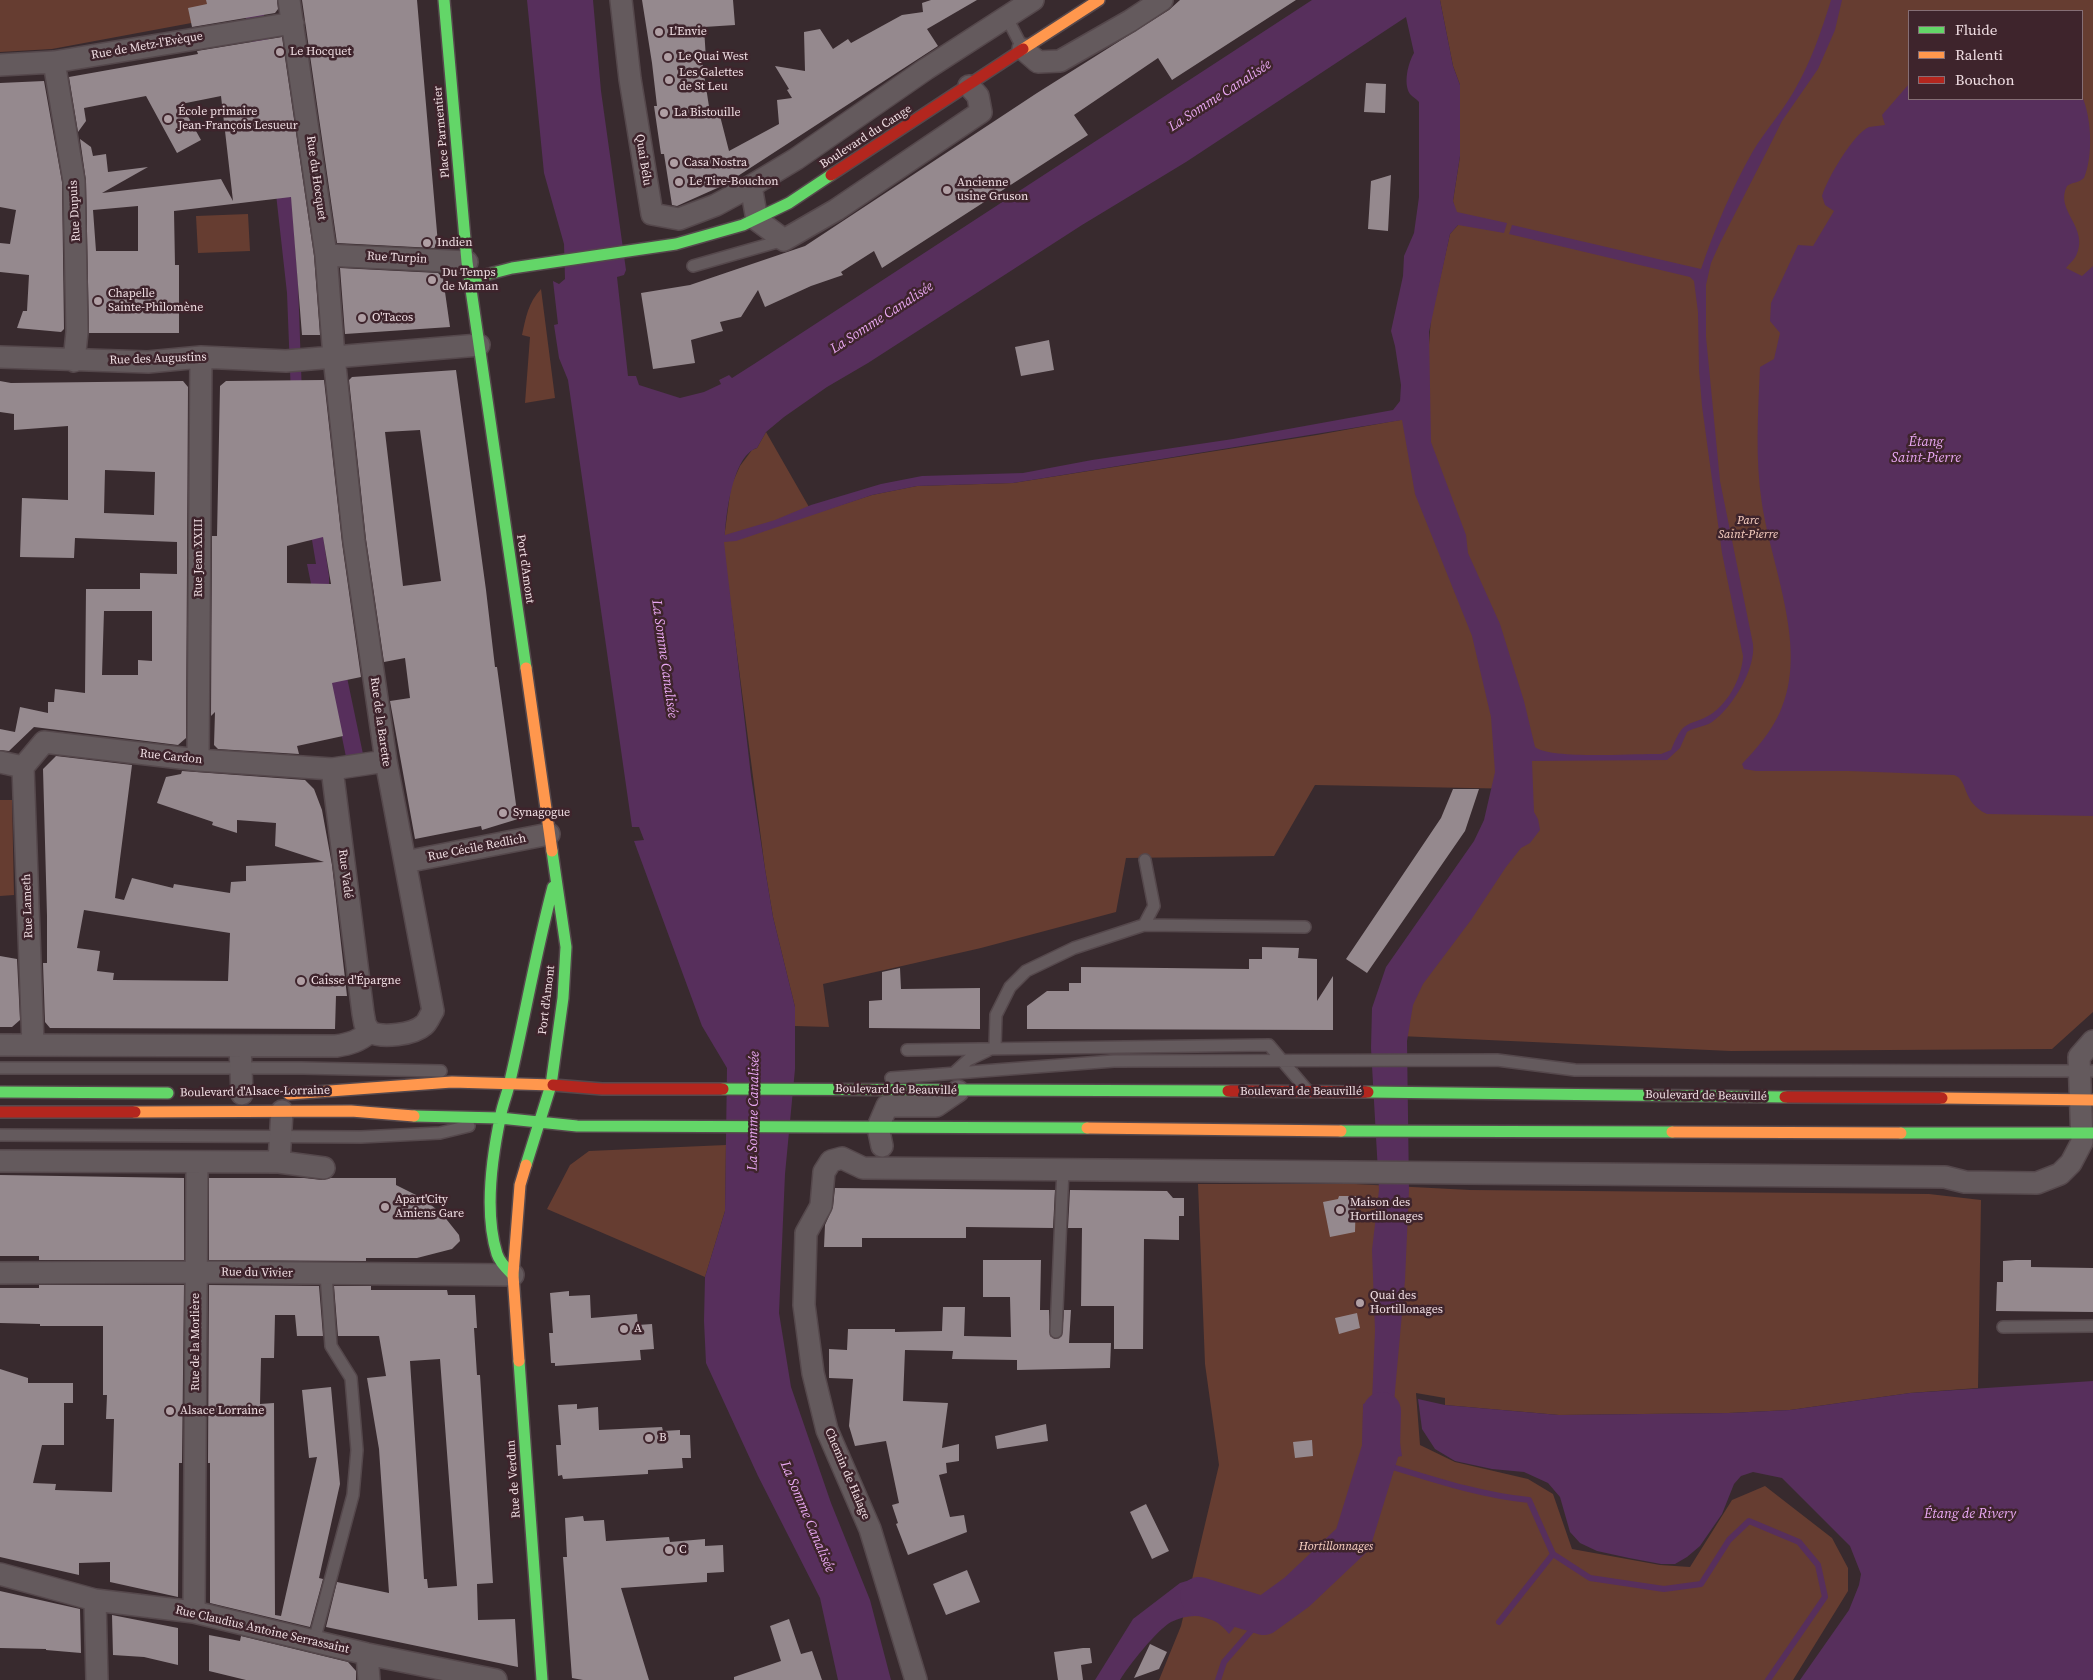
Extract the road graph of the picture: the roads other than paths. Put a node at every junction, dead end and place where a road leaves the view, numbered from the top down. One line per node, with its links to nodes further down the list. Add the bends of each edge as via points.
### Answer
1 (289, 0): 8 (street, Rue du Hocquet)
2 (444, 0): 18 (main road, Place Parmentier)
3 (621, 0): 13 (street, Quai Bélu, via 652,214 678,219 716,205)
4 (1033, 0): 7 (street)
5 (1100, 0): 9 (main road, Boulevard du Cange)
6 (1162, 0): 9 (street, via 1060,61 1038,62)
7 (1007, 18): 9 (lane); 13 (street)
8 (293, 23): 10 (street, Rue de Metz-l'Evèque); 16 (street, Rue du Hocquet)
9 (1023, 49): 12 (main road, Boulevard du Cange)
10 (54, 62): 11 (street, Rue de Metz-l'Evèque); 23 (street, Rue Dupuis, via 74,181 77,332)
11 (0, 65)
12 (968, 86): 14 (main road, Boulevard du Cange, via 790,203); 15 (street, via 978,96 980,112 836,210)
13 (751, 186): 14 (street)
14 (757, 220): 15 (street); 18 (main road, Boulevard du Cange, via 676,244 512,268)
15 (784, 240): 17 (lane)
16 (326, 255): 18 (street, Rue Turpin); 22 (street, Rue du Hocquet)
17 (693, 266)
18 (468, 270): 19 (main road, Port d'Amont)
19 (479, 345): 22 (street, Rue des Augustins); 29 (main road, Port d'Amont)
20 (201, 356): 22 (street, Rue des Augustins, via 295,361); 23 (street, Rue des Augustins, via 148,362); 24 (street, Rue Jean XXIII)
21 (0, 357): 23 (street, Rue des Augustins)
22 (334, 357): 25 (street, Rue de la Barette, via 354,541)
23 (74, 361)
24 (198, 760): 27 (street, Rue Cardon, via 44,742); 28 (street, Rue Cardon)
25 (386, 761): 28 (street); 31 (street, Rue de la Barette)
26 (0, 762): 27 (street)
27 (23, 767): 38 (street, Rue Lameth)
28 (332, 769): 35 (street, Rue Vadé, via 363,1013)
29 (549, 834): 31 (street, Rue Cécile Redlich); 32 (main road, Port d'Amont)
30 (1145, 860): 33 (lane, via 1154,906)
31 (405, 862): 35 (street, Rue de la Barette, via 433,1011 420,1028 378,1036)
32 (555, 880): 47 (main road, Port d'Amont); 48 (main road, Port d'Amont, via 566,955)
33 (1144, 925): 34 (lane); 40 (lane, via 1074,948 1026,971 1010,987 996,1015)
34 (1305, 927)
35 (370, 1032): 39 (street, via 360,1040 336,1046)
36 (2093, 1041): 45 (street, via 2080,1057)
37 (0, 1045): 38 (street)
38 (33, 1045): 39 (street)
39 (240, 1047): 44 (street)
40 (995, 1047): 41 (lane); 42 (lane, via 1269,1045); 46 (lane, via 968,1060)
41 (907, 1050)
42 (1283, 1060): 45 (lane, via 1496,1060 1575,1070); 46 (lane, via 1114,1061); 51 (lane)
43 (0, 1068): 44 (lane)
44 (241, 1068): 47 (lane, via 452,1071); 53 (street)
45 (2086, 1071): 54 (street)
46 (956, 1082): 49 (main road, Boulevard de Beauvillé); 49 (lane, via 882,1078); 51 (main road, Boulevard de Beauvillé); 59 (street, via 936,1106 887,1106)
47 (509, 1083): 48 (main road, Boulevard de Beauvillé); 55 (main road, Boulevard d'Alsace-Lorraine, via 444,1083 362,1090); 57 (main road, Port d'Amont)
48 (551, 1084): 49 (main road, Boulevard de Beauvillé, via 602,1088); 58 (main road, Port d'Amont)
49 (864, 1089)
50 (0, 1092): 52 (main road, Boulevard d'Alsace-Lorraine)
51 (1309, 1092): 54 (main road, Boulevard de Beauvillé)
52 (184, 1093)
53 (242, 1094)
54 (2087, 1100): 60 (street)
55 (279, 1103): 56 (main road, Boulevard d'Alsace-Lorraine); 57 (main road, Boulevard d'Alsace-Lorraine, via 388,1115); 62 (street)
56 (0, 1112)
57 (500, 1118): 58 (main road); 62 (lane, via 440,1133); 72 (main road, via 492,1172 494,1239 497,1256)
58 (539, 1122): 59 (main road, via 578,1126 712,1126); 72 (main road, Rue de Verdun, via 520,1185)
59 (866, 1132): 60 (main road); 66 (street)
60 (2087, 1133): 68 (street, via 2071,1163 2060,1174 2038,1183 1966,1182 1945,1178)
61 (0, 1134): 62 (lane)
62 (282, 1136): 65 (street)
63 (0, 1161): 64 (street)
64 (197, 1162): 65 (street); 69 (street, Rue de la Morlière)
65 (279, 1162): 67 (street)
66 (894, 1167): 68 (street); 86 (street, Chemin de Halage, via 864,1168 842,1158 830,1161 824,1172 821,1206 806,1233 804,1306 813,1373 827,1430 870,1529)
67 (324, 1168)
68 (1063, 1169): 75 (lane)
69 (196, 1272): 70 (street, Rue du Vivier); 71 (street, Rue du Vivier); 78 (street, Rue de la Morlière)
70 (0, 1273)
71 (326, 1274): 72 (street, Rue du Vivier); 79 (lane, via 331,1346 351,1378 357,1450 353,1496)
72 (513, 1275): 85 (main road, Rue de Verdun)
73 (2093, 1326): 74 (lane)
74 (2002, 1327)
75 (1056, 1332)
76 (0, 1574): 77 (street, Rue Claudius Antoine Serrassaint)
77 (94, 1600): 78 (street, Rue Claudius Antoine Serrassaint); 82 (street)
78 (194, 1612): 79 (street, Rue Claudius Antoine Serrassaint)
79 (314, 1642): 80 (street, Rue Claudius Antoine Serrassaint)
80 (367, 1654): 81 (street, Rue Claudius Antoine Serrassaint); 83 (street)
81 (456, 1675): 84 (street, Rue Claudius Antoine Serrassaint)
82 (97, 1680)
83 (369, 1680)
84 (496, 1680)
85 (542, 1680)
86 (916, 1680)

